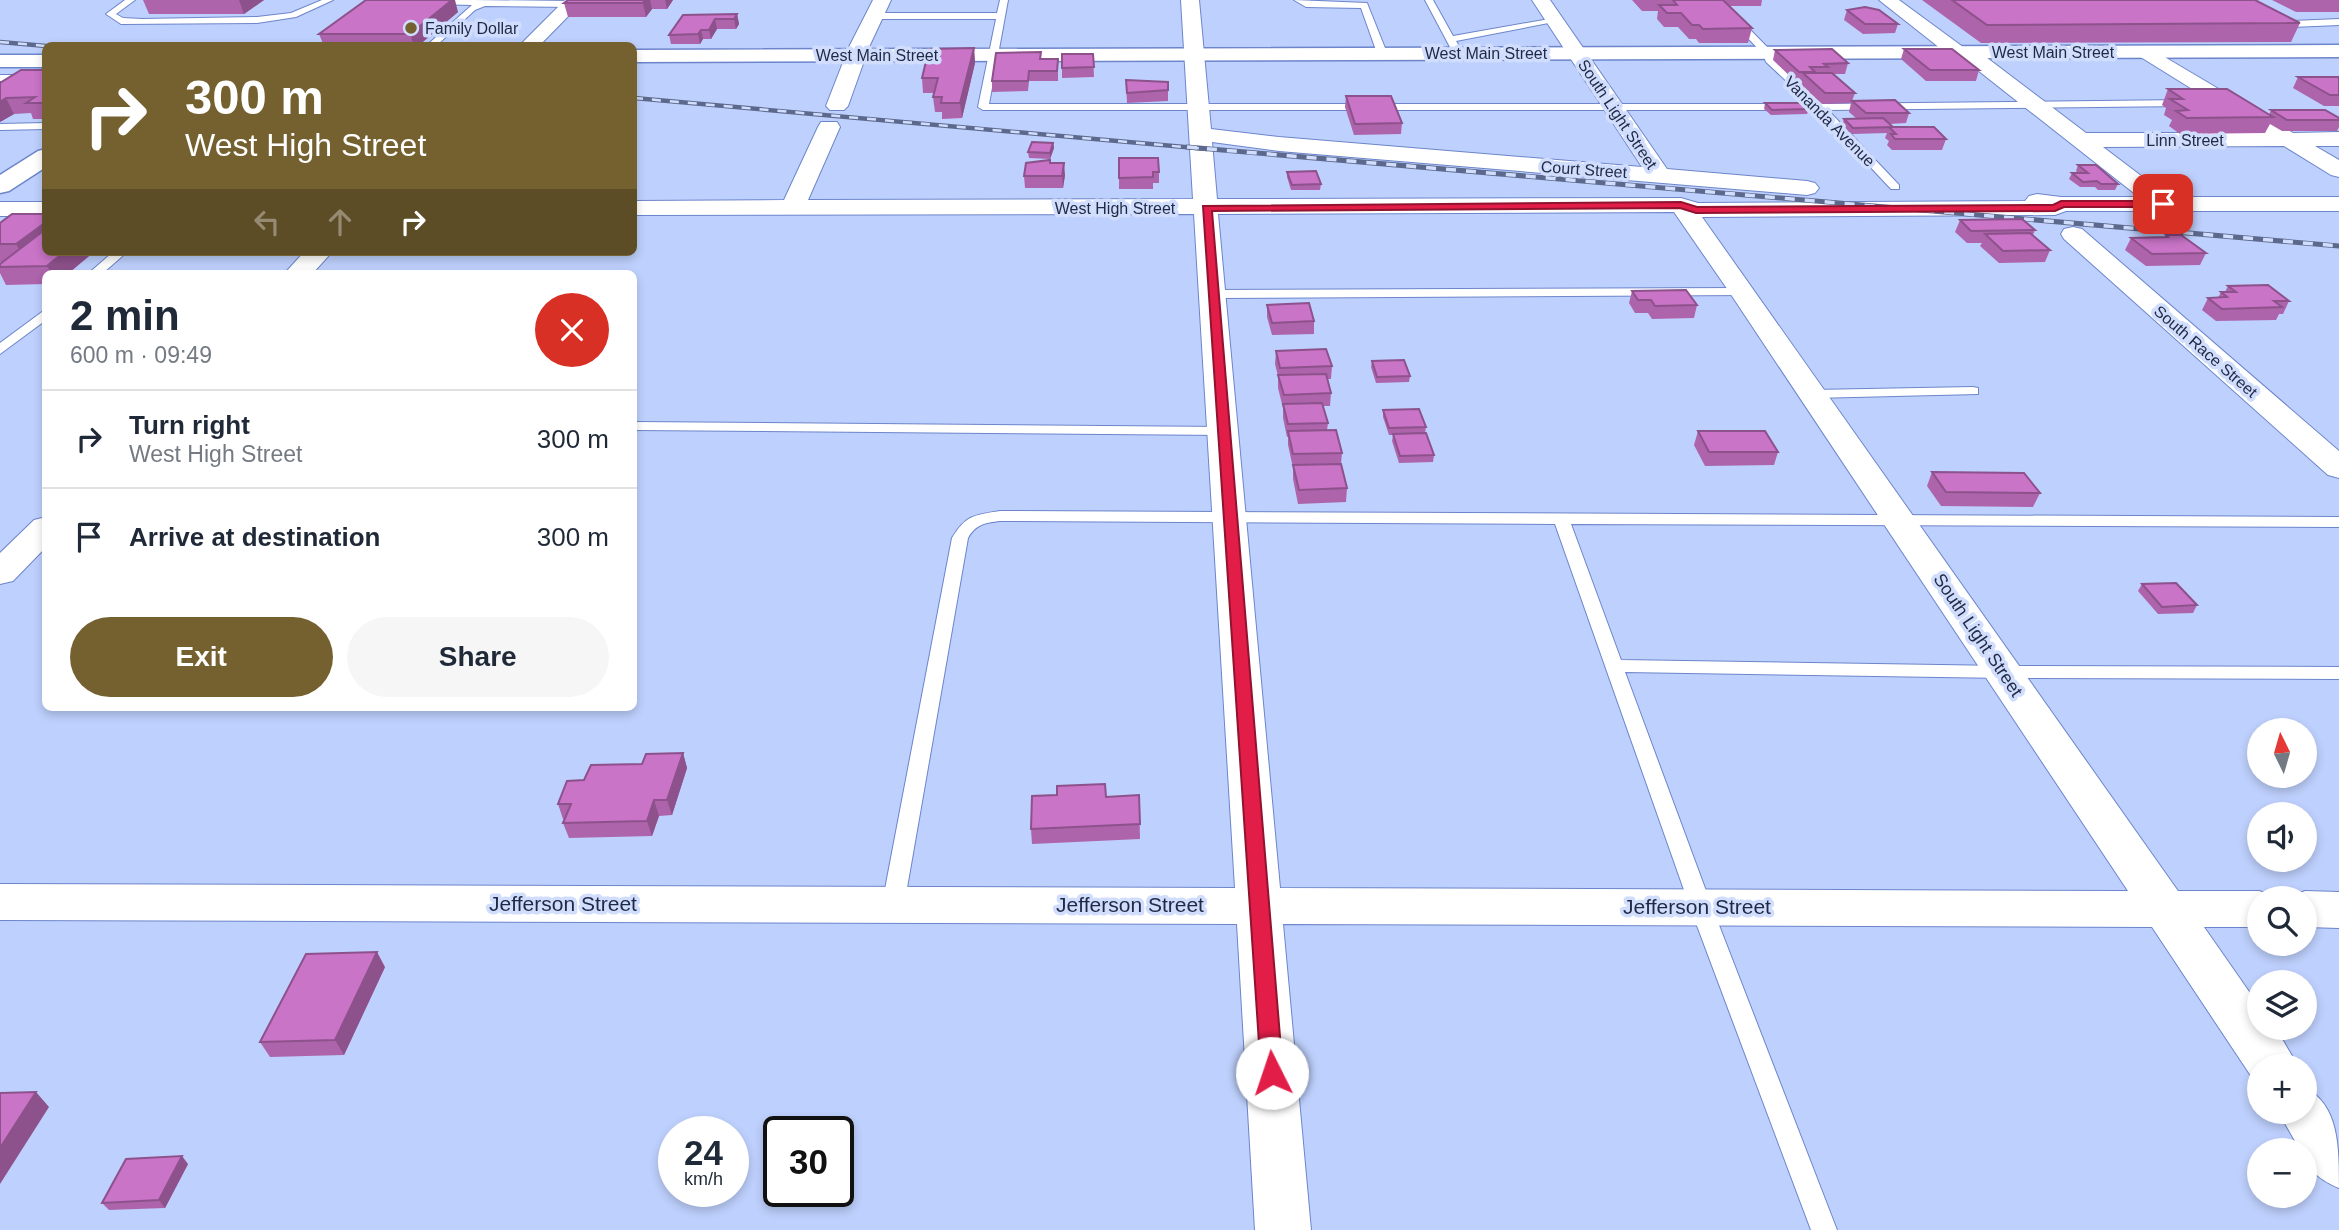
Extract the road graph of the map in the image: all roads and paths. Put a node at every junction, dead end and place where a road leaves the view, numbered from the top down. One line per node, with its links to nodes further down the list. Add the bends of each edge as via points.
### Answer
1 (131, 0): 2 (lane, via 110,14 121,21 142,22 257,20 293,15)
2 (329, 0)
3 (1004, 0): 14 (lane)
4 (1190, 0): 28 (street)
5 (1298, 0): 25 (lane, via 1364,5)
6 (1429, 0): 20 (lane)
7 (1541, 0): 15 (street, South Light Street)
8 (1716, 0): 23 (lane, Vananda Avenue)
9 (1888, 0): 24 (street)
10 (418, 1): 12 (lane)
11 (577, 1): 12 (lane); 19 (street)
12 (484, 3): 18 (lane)
13 (878, 8): 14 (lane); 29 (street)
14 (1000, 16): 27 (lane)
15 (1555, 21): 20 (lane); 26 (street, South Light Street)
16 (2286, 21): 17 (lane); 21 (street)
17 (2339, 22)
18 (434, 42)
19 (532, 42)
20 (1455, 46): 25 (street, West Main Street); 26 (street, West Main Street)
21 (2339, 50): 22 (street, West Main Street)
22 (2146, 51): 24 (street, West Main Street); 35 (street)
23 (1769, 52): 24 (street, West Main Street); 26 (street, West Main Street); 38 (lane, Vananda Avenue, via 1769,60)
24 (1962, 52): 37 (street)
25 (1382, 53): 28 (street, West Main Street)
26 (1577, 53): 36 (street, South Light Street)
27 (993, 54): 28 (street, West Main Street); 29 (street, West Main Street); 39 (lane, via 983,107)
28 (1194, 54): 39 (street)
29 (856, 55): 30 (street, West Main Street); 56 (street)
30 (637, 56)
31 (0, 61): 32 (street)
32 (42, 61)
33 (0, 78): 34 (lane, via 24,78)
34 (0, 93)
35 (2230, 103): 37 (lane); 44 (street)
36 (1612, 105): 38 (lane); 39 (lane); 47 (street, South Light Street)
37 (2036, 106): 38 (lane); 43 (street)
38 (1820, 107): 49 (lane, Vananda Avenue)
39 (1199, 120): 47 (street, Court Street, via 1279,144); 57 (street)
40 (42, 126): 41 (lane)
41 (0, 127)
42 (2339, 139): 44 (street, Linn Street)
43 (2081, 140): 44 (street, Linn Street); 52 (street)
44 (2289, 140): 46 (street)
45 (42, 159): 48 (street)
46 (2339, 170)
47 (1659, 174): 50 (street, Court Street)
48 (0, 186)
49 (1895, 187)
50 (1969, 200): 51 (street, West High Street); 54 (street, West High Street, via 1688,201)
51 (2061, 204): 52 (street, West High Street); 54 (street, West High Street, via 2055,208 1696,210)
52 (2163, 204): 53 (street, West High Street)
53 (2339, 204)
54 (1681, 205): 57 (street, West High Street); 65 (street, South Light Street)
55 (637, 208): 56 (street, West High Street)
56 (793, 208): 57 (street, West High Street)
57 (1207, 208): 66 (street)
58 (0, 209): 59 (street)
59 (42, 209)
60 (2073, 234): 73 (street, South Race Street)
61 (116, 256): 63 (lane)
62 (315, 256): 64 (street)
63 (99, 270)
64 (301, 270)
65 (1743, 292): 66 (lane); 70 (street, South Light Street)
66 (1213, 294): 72 (street)
67 (42, 316): 68 (lane)
68 (0, 350)
69 (1973, 391): 70 (lane)
70 (1813, 394): 76 (street, South Light Street)
71 (637, 426): 72 (lane)
72 (1224, 431): 74 (street)
73 (2339, 468)
74 (1230, 517): 75 (lane); 84 (lane, via 1000,516 978,519 967,526 960,538); 85 (street)
75 (1560, 519): 76 (lane); 80 (lane)
76 (1899, 519): 77 (lane); 81 (street, South Light Street)
77 (2339, 522)
78 (42, 531): 79 (street)
79 (0, 573)
80 (1614, 666): 81 (lane); 86 (lane)
81 (2004, 672): 82 (lane); 87 (street, South Light Street)
82 (2339, 673)
83 (0, 902): 84 (street, Jefferson Street)
84 (893, 905): 85 (street, Jefferson Street)
85 (1260, 906): 86 (street, Jefferson Street); 94 (street)
86 (1701, 907): 87 (street, Jefferson Street); 95 (lane)
87 (2166, 909): 88 (street, Jefferson Street); 91 (street, South Light Street)
88 (2247, 909)
89 (2317, 909): 90 (street)
90 (2339, 910)
91 (2265, 1054)
92 (2313, 1124): 93 (street)
93 (2339, 1163)
94 (1283, 1230)
95 (1824, 1230)

